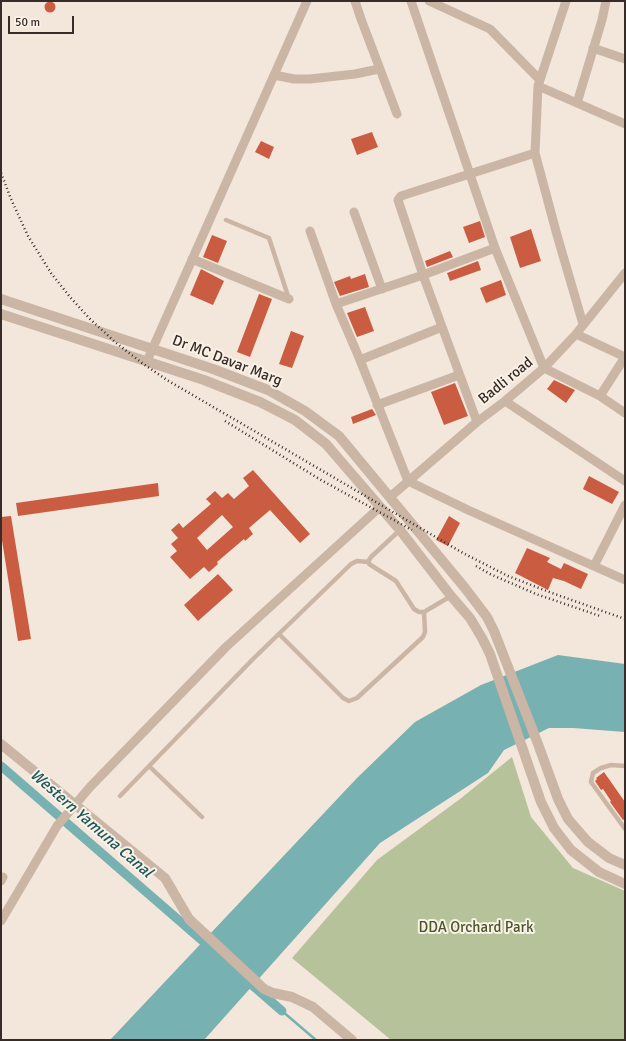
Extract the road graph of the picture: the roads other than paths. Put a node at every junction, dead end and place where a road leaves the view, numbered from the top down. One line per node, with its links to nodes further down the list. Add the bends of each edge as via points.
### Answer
1 (306, 1): 10 (street)
2 (355, 1): 9 (street)
3 (411, 1): 16 (street)
4 (429, 1): 11 (street, via 490,29)
5 (566, 1): 11 (street)
6 (606, 1): 7 (street)
7 (594, 48): 8 (street); 12 (street)
8 (625, 59)
9 (379, 69): 10 (street, via 310,79); 13 (street)
10 (274, 75): 21 (street)
11 (539, 83): 12 (street); 15 (street)
12 (577, 103): 14 (street)
13 (397, 114)
14 (625, 124)
15 (535, 153): 16 (street); 29 (street)
16 (470, 174): 20 (street); 23 (street, via 401,196 398,200)
17 (354, 212): 24 (street)
18 (226, 220): 25 (lane, via 269,238)
19 (310, 231): 27 (street)
20 (496, 248): 23 (street); 36 (street)
21 (192, 259): 25 (street); 32 (street)
22 (625, 273): 29 (street, Badli road)
23 (423, 274): 24 (street); 30 (street)
24 (382, 288): 27 (street)
25 (289, 298)
26 (1, 299): 32 (street, Dr MC Davar Marg)
27 (336, 304): 34 (street)
28 (1, 314): 35 (street)
29 (583, 324): 31 (street, Badli road)
30 (442, 327): 34 (street); 37 (street)
31 (576, 334): 33 (street); 36 (street, Badli road)
32 (152, 349): 35 (street); 45 (street, Dr MC Davar Marg, via 268,390 305,410 339,436)
33 (625, 357): 38 (street)
34 (360, 360): 40 (street)
35 (147, 361): 47 (street, via 260,402 295,420 326,444)
36 (544, 368): 38 (street); 39 (street, Badli road)
37 (459, 375): 40 (street); 42 (street)
38 (600, 396): 41 (street)
39 (505, 401): 42 (street, Badli road); 43 (street)
40 (377, 405): 44 (street)
41 (625, 414)
42 (477, 422): 44 (street, Badli road)
43 (625, 481)
44 (408, 482): 45 (street, Badli road); 50 (street)
45 (390, 497): 52 (street, Dr MC Davar Marg)
46 (625, 505): 50 (street)
47 (380, 507): 48 (street); 60 (street, via 226,647)
48 (400, 530): 49 (lane, via 371,557); 53 (street)
49 (369, 562): 54 (lane, via 396,581 416,610); 55 (lane, via 357,561 351,564)
50 (594, 566): 51 (street)
51 (625, 580)
52 (470, 594): 53 (street); 63 (street, Dr MC Davar Marg, via 494,631 568,819 588,842 609,858)
53 (454, 600): 54 (lane); 64 (street, via 470,618 490,654 541,802 554,828 571,850 599,872)
54 (424, 612): 55 (lane, via 423,637 361,694 349,701)
55 (279, 634): 57 (lane)
56 (1, 744): 60 (street)
57 (149, 766): 59 (lane); 61 (lane)
58 (625, 766): 62 (lane, via 611,765 601,768 593,773 591,782)
59 (120, 796)
60 (75, 805): 65 (street, via 57,826); 66 (street, via 165,878 189,919 264,989 292,997 313,1007)
61 (202, 817)
62 (625, 830)
63 (625, 865)
64 (625, 884)
65 (1, 921)
66 (352, 1040)

